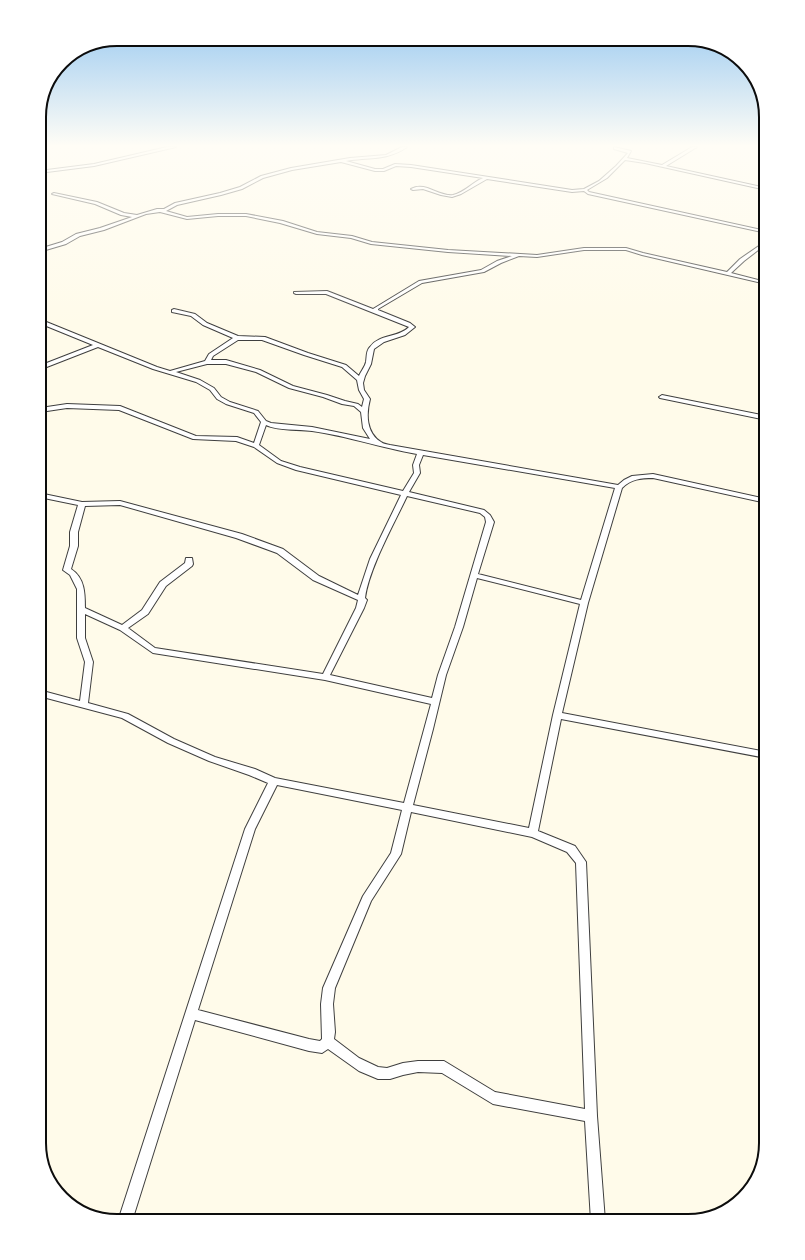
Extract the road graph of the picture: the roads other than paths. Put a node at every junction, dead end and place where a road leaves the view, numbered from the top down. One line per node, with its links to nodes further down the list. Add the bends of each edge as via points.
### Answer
1 (103, 206): 5 (street, via 123,214)
2 (173, 206): 4 (street, via 165,210)
3 (648, 206): 6 (street)
4 (157, 210): 5 (street); 9 (street, via 187,218 218,214 246,215 317,233 352,237 372,243)
5 (138, 216): 8 (street, via 78,235)
6 (759, 230)
7 (759, 247): 10 (street)
8 (46, 249)
9 (518, 255): 10 (street, via 537,256 584,249 626,249); 14 (street, via 482,271 421,282 383,303)
10 (729, 273): 11 (street)
11 (759, 281)
12 (296, 293): 14 (street, via 327,292)
13 (174, 310): 18 (street, via 193,315 204,324)
14 (375, 311): 23 (street, via 412,327 403,334 382,340 373,346 369,352 369,364)
15 (46, 323): 16 (street)
16 (50, 324): 17 (street); 19 (street)
17 (46, 325)
18 (237, 338): 20 (street, via 211,355); 23 (street, via 263,338 344,366)
19 (97, 345): 21 (street); 22 (street)
20 (207, 362): 22 (street); 26 (street, via 226,362 258,371 291,387 356,405)
21 (46, 365)
22 (169, 373): 28 (street, via 198,381 228,403 256,412)
23 (359, 379): 26 (street, via 360,389 367,399)
24 (662, 397): 27 (street)
25 (46, 409): 30 (street, via 67,406 120,408 195,438 237,439)
26 (363, 411): 29 (street, via 370,438)
27 (759, 417)
28 (264, 422): 29 (street, via 274,426 312,429); 30 (street)
29 (380, 444): 31 (street)
30 (256, 446): 33 (street, via 279,462 298,469)
31 (421, 452): 32 (street); 33 (street, via 416,465 417,473)
32 (619, 487): 35 (street, via 629,479 653,476); 40 (street)
33 (406, 492): 38 (street, via 482,511 488,516 490,522); 39 (street, via 377,554 362,592)
34 (46, 496): 36 (street)
35 (759, 499)
36 (82, 504): 39 (street, via 120,503 239,536 280,551 316,578); 41 (street, via 67,570 73,574 81,589)
37 (189, 560): 42 (street, via 189,564 163,584 145,612)
38 (474, 575): 40 (street); 45 (street)
39 (363, 600): 43 (street)
40 (584, 603): 47 (street)
41 (82, 610): 42 (street); 46 (street, via 81,638 89,662)
42 (123, 628): 43 (street, via 153,650)
43 (325, 677): 45 (street)
44 (46, 695): 46 (street)
45 (435, 702): 50 (street, via 430,729)
46 (84, 704): 49 (street, via 125,716 171,741 212,759)
47 (557, 715): 48 (street); 51 (street)
48 (759, 754)
49 (274, 781): 50 (street); 52 (street, via 250,829)
50 (406, 808): 51 (street); 53 (street, via 396,854 367,899 329,988)
51 (533, 833): 54 (street, via 571,849 581,862)
52 (191, 1014): 53 (street, via 309,1045 322,1047); 55 (street)
53 (328, 1042): 54 (street, via 368,1069 379,1073 444,1066 494,1098)
54 (591, 1116): 56 (street)
55 (127, 1214)
56 (598, 1214)

